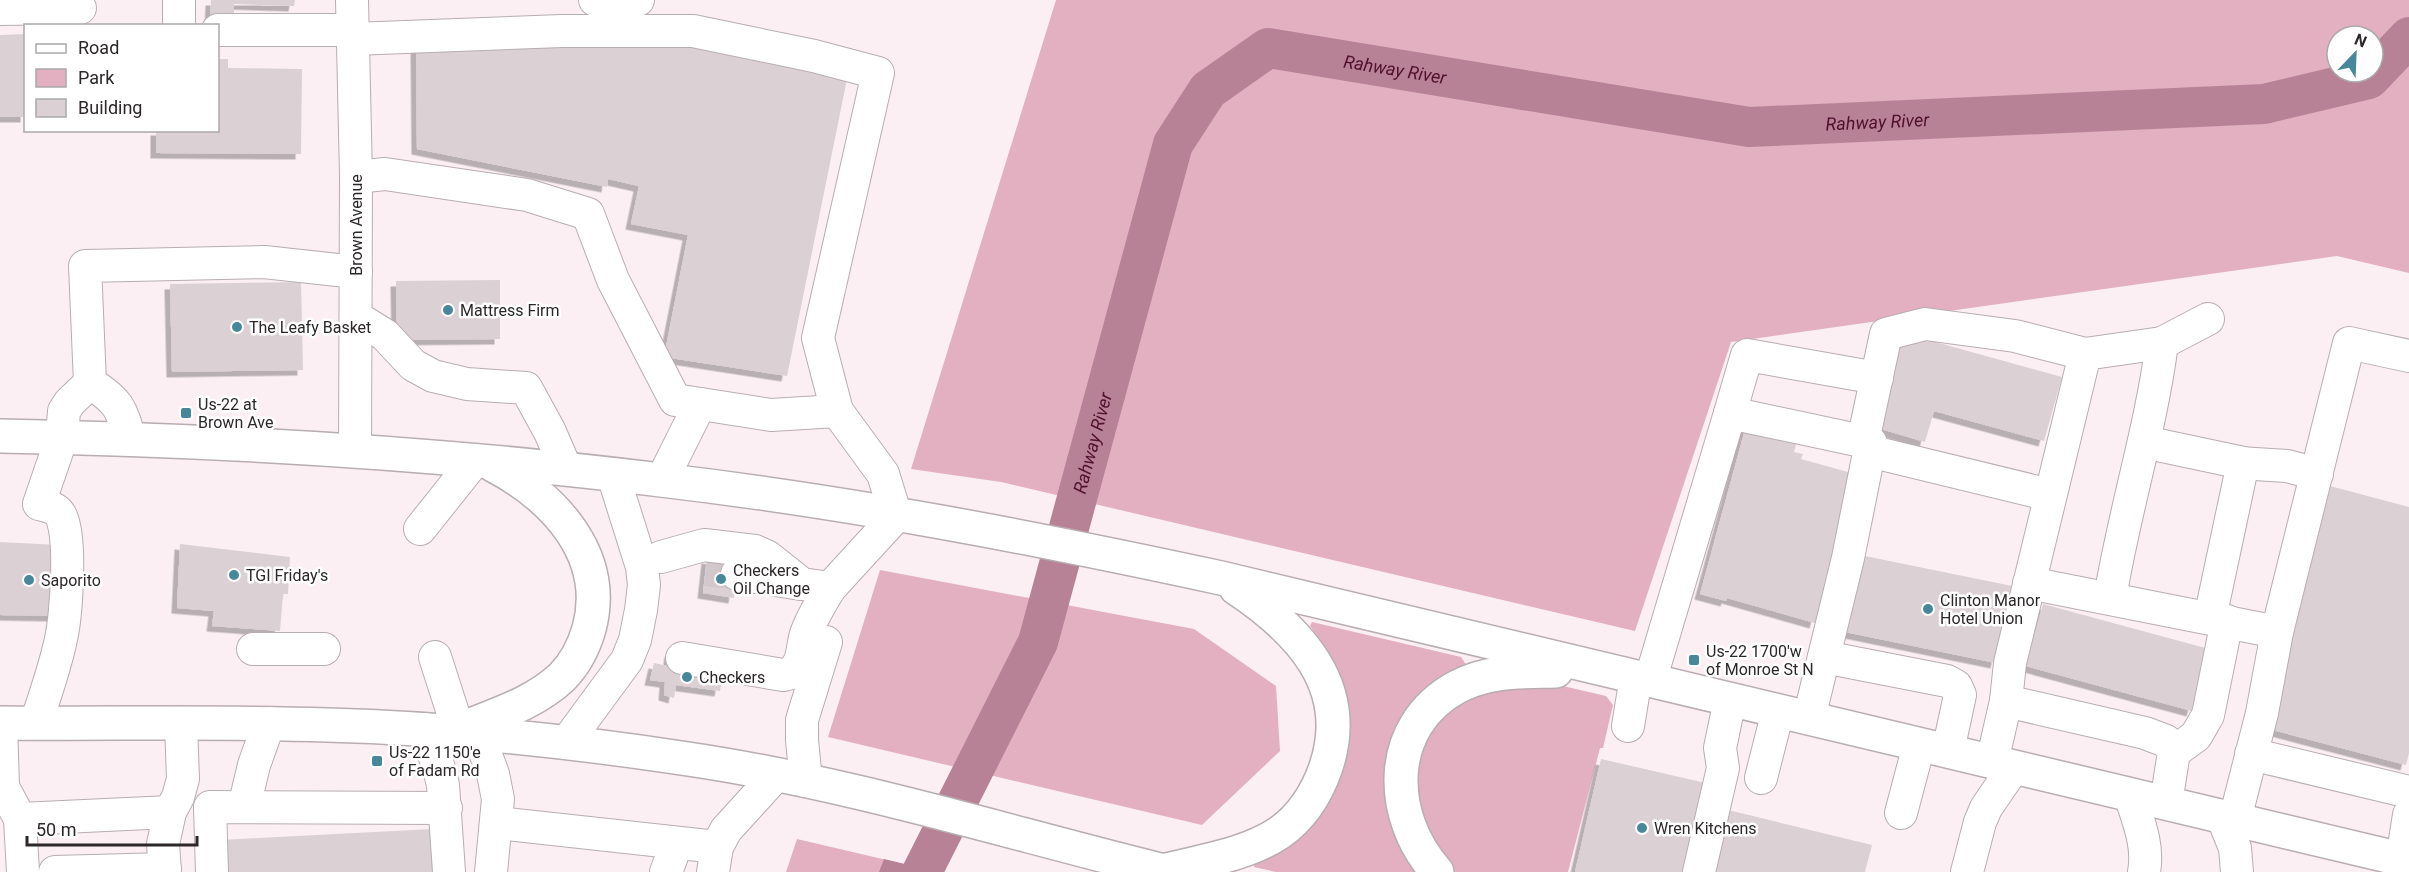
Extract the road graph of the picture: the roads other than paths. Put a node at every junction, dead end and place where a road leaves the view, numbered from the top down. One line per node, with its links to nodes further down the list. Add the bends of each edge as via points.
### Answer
1 (179, 0): 7 (street)
2 (596, 0): 3 (street)
3 (638, 0)
4 (80, 8): 5 (street)
5 (0, 9)
6 (352, 23): 8 (street); 9 (street, Brown Avenue); 19 (street, via 693,32 878,73 818,338)
7 (178, 24)
8 (219, 30)
9 (356, 177): 10 (street, Brown Avenue); 18 (street, via 385,174 527,195 588,214 613,280 675,400)
10 (356, 272): 11 (street, Brown Avenue); 17 (street, via 264,262 85,266)
11 (356, 317): 26 (street, Brown Avenue); 29 (street, via 385,335 413,365 433,376 467,384 526,388)
12 (2208, 319): 13 (street)
13 (2162, 343): 14 (street); 24 (street, via 2156,393)
14 (2085, 354): 16 (street, via 2015,336 1925,324 1886,334); 33 (street)
15 (2409, 356): 30 (street, via 2349,343)
16 (1876, 378): 20 (street, via 1747,355); 25 (street)
17 (90, 383): 22 (street, via 64,411); 23 (street, via 106,393 122,411)
18 (700, 404): 19 (street, via 771,415); 32 (street)
19 (837, 411): 34 (street, via 883,474)
20 (1730, 413): 25 (street); 51 (street)
21 (0, 436): 22 (highway)
22 (62, 437): 23 (highway); 56 (street, via 39,504 61,514 66,529 62,637)
23 (130, 440): 26 (highway)
24 (2144, 442): 28 (street); 42 (street)
25 (1866, 446): 33 (street); 50 (street, via 1848,558)
26 (355, 451): 27 (highway)
27 (480, 461): 29 (highway); 35 (street); 61 (highway, via 526,486 571,530 587,559 593,607 586,638 564,675 525,702)
28 (2239, 463): 30 (street, via 2287,466); 43 (street, via 2243,464)
29 (566, 470): 31 (highway)
30 (2317, 474): 44 (street)
31 (613, 475): 32 (highway); 36 (street)
32 (662, 480): 34 (highway)
33 (2050, 495): 40 (street)
34 (896, 516): 39 (highway); 41 (street)
35 (420, 529)
36 (650, 555): 37 (street); 41 (street, via 704,545 755,551); 48 (street)
37 (706, 570)
38 (737, 574): 41 (street)
39 (1221, 578): 51 (highway); 84 (highway, via 1276,618 1315,663 1332,704 1331,748 1311,800 1291,824 1251,847)
40 (2029, 583): 42 (street); 53 (street, via 2010,663)
41 (816, 586): 45 (street, via 816,610)
42 (2110, 598): 43 (street)
43 (2219, 619): 44 (street); 64 (street, via 2208,715 2196,736)
44 (2277, 632): 65 (street)
45 (806, 635): 48 (street, via 798,665 789,674); 67 (street, via 826,642 802,720 802,740)
46 (253, 649): 47 (street)
47 (324, 649)
48 (632, 649): 62 (street)
49 (435, 657): 61 (street, via 450,704)
50 (1824, 657): 54 (street); 63 (street, via 1956,686 1960,695)
51 (1630, 676): 52 (highway); 59 (street); 91 (highway, via 1517,670 1484,676 1457,687 1423,716 1403,759 1401,795 1410,833)
52 (1730, 700): 54 (highway); 92 (street, via 1720,748 1723,768)
53 (2006, 701): 64 (street, via 2145,733 2166,741); 66 (street)
54 (1793, 715): 63 (highway); 68 (street)
55 (1, 723): 56 (highway); 78 (street, via 3,787)
56 (36, 723): 57 (highway)
57 (181, 723): 58 (highway); 74 (street, via 183,779)
58 (270, 723): 60 (highway); 72 (street)
59 (1628, 726)
60 (424, 729): 61 (highway); 73 (street, via 441,775)
61 (467, 732): 62 (highway); 79 (street, via 496,787)
62 (566, 743): 67 (highway, via 691,759)
63 (1933, 748): 66 (highway); 75 (street)
64 (2174, 752): 71 (street)
65 (2251, 754): 69 (street); 77 (street)
66 (2003, 764): 70 (highway); 93 (street, via 1980,822)
67 (791, 778): 81 (street); 84 (highway)
68 (1761, 778)
69 (2409, 792)
70 (2130, 795): 71 (highway); 94 (street, via 2143,837)
71 (2166, 803): 77 (highway)
72 (244, 807): 73 (street); 87 (street, via 210,807)
73 (446, 808): 88 (street)
74 (170, 812): 78 (street); 83 (street, via 163,844)
75 (1901, 813)
76 (2409, 815): 82 (street)
77 (2228, 818): 82 (highway); 95 (street)
78 (20, 819): 85 (street)
79 (497, 823): 80 (street); 89 (street)
80 (677, 843): 81 (street); 90 (street)
81 (719, 850)
82 (2404, 863)
83 (165, 871): 86 (street)
84 (1165, 871)
85 (23, 872)
86 (55, 872)
87 (212, 872)
88 (449, 872)
89 (491, 872)
90 (666, 872)
91 (1437, 872)
92 (1699, 872)
93 (1967, 872)
94 (2144, 872)
95 (2237, 872)

